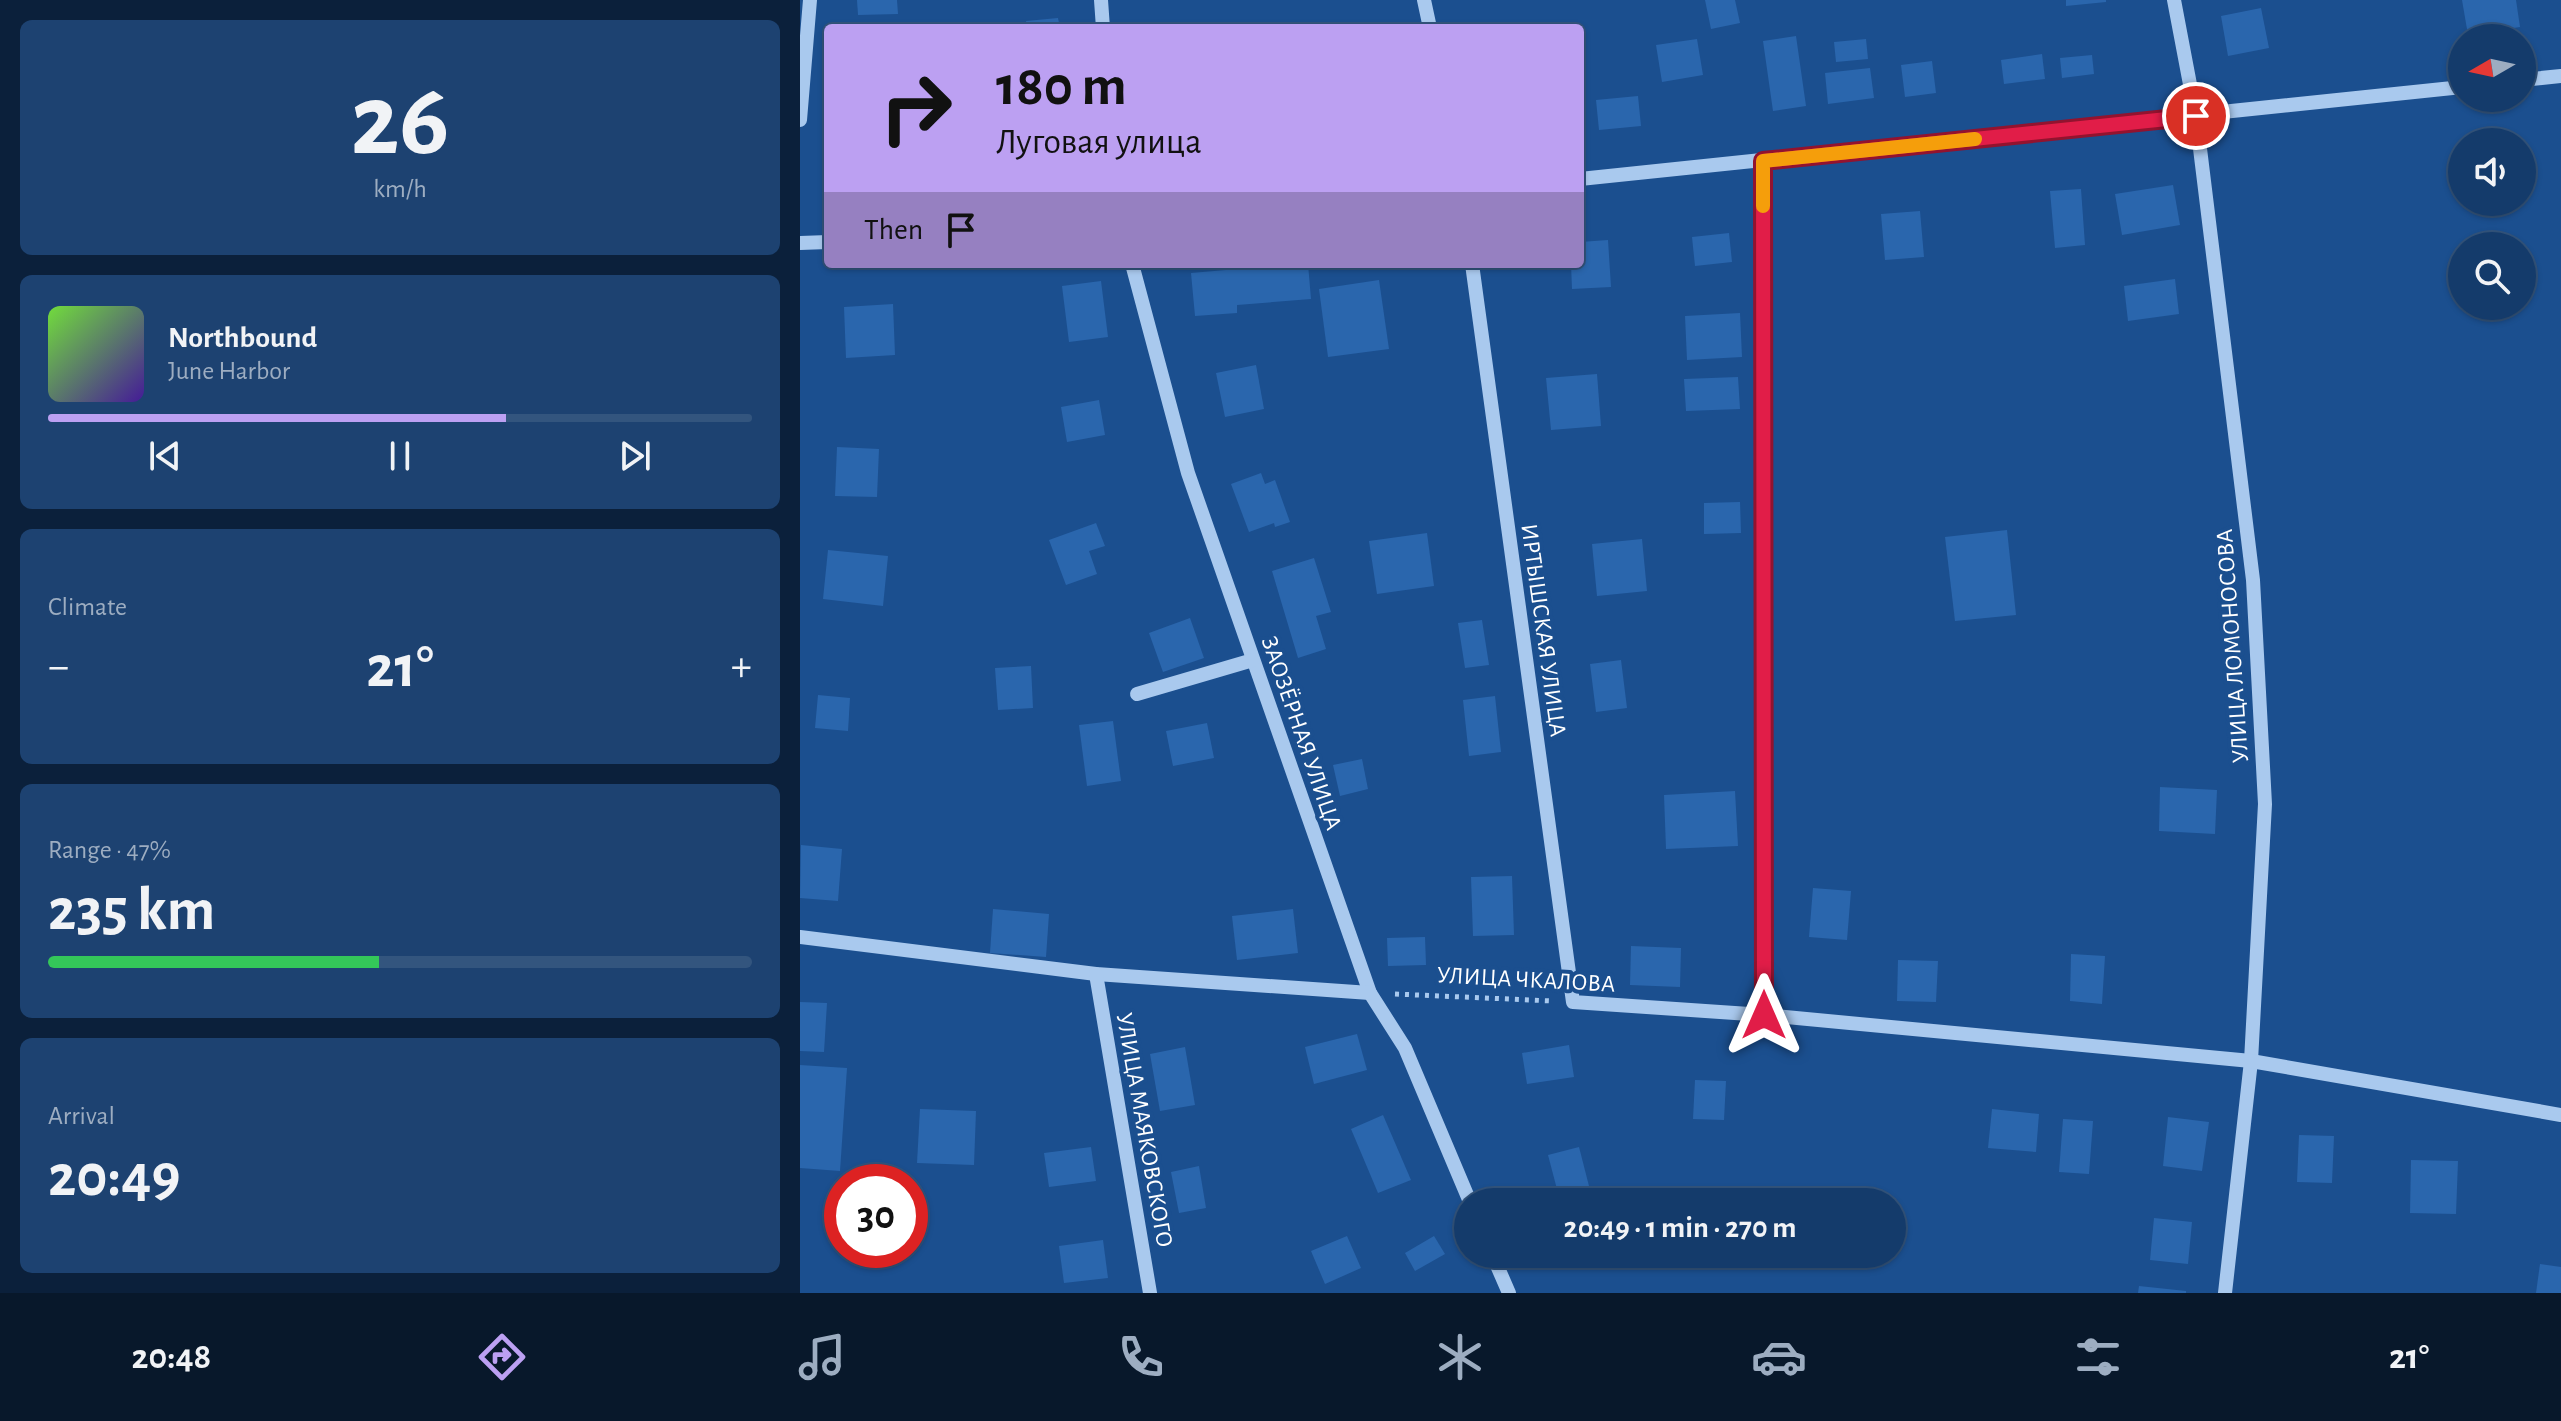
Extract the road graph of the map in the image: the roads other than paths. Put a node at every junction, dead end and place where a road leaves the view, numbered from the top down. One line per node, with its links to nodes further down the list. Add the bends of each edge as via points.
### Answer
1 (810, 0): 11 (street)
2 (1101, 0): 5 (street)
3 (1424, 0): 6 (street)
4 (2174, 0): 10 (street, УЛИЦА ЛОМОНОСОВА)
5 (1103, 24)
6 (1429, 24)
7 (2561, 76): 8 (street)
8 (2536, 79)
9 (2448, 89): 10 (street)
10 (2196, 116): 12 (street); 25 (street, УЛИЦА ЛОМОНОСОВА, via 2253,580 2265,804)
11 (800, 120)
12 (1763, 161): 13 (street); 24 (street)
13 (1584, 179)
14 (824, 242): 15 (street)
15 (800, 243)
16 (1133, 268): 18 (street, ЗАОЗЁРНАЯ УЛИЦА, via 1188,473)
17 (1473, 268): 23 (street, ИРТЫШСКАЯ УЛИЦА)
18 (1253, 660): 19 (street); 22 (street, ЗАОЗЁРНАЯ УЛИЦА)
19 (1137, 694)
20 (800, 937): 21 (street)
21 (1096, 974): 22 (street); 29 (street, УЛИЦА МАЯКОВСКОГО)
22 (1370, 993): 27 (street, ЗАОЗЁРНАЯ УЛИЦА, via 1405,1048)
23 (1573, 1002): 24 (street, УЛИЦА ЧКАЛОВА)
24 (1764, 1015): 25 (street, УЛИЦА ЧКАЛОВА)
25 (2251, 1061): 26 (street, УЛИЦА ЧКАЛОВА); 31 (street, УЛИЦА ЛОМОНОСОВА)
26 (2561, 1115)
27 (1464, 1188)
28 (1498, 1268): 30 (street)
29 (1150, 1293)
30 (1509, 1293)
31 (2225, 1293)

